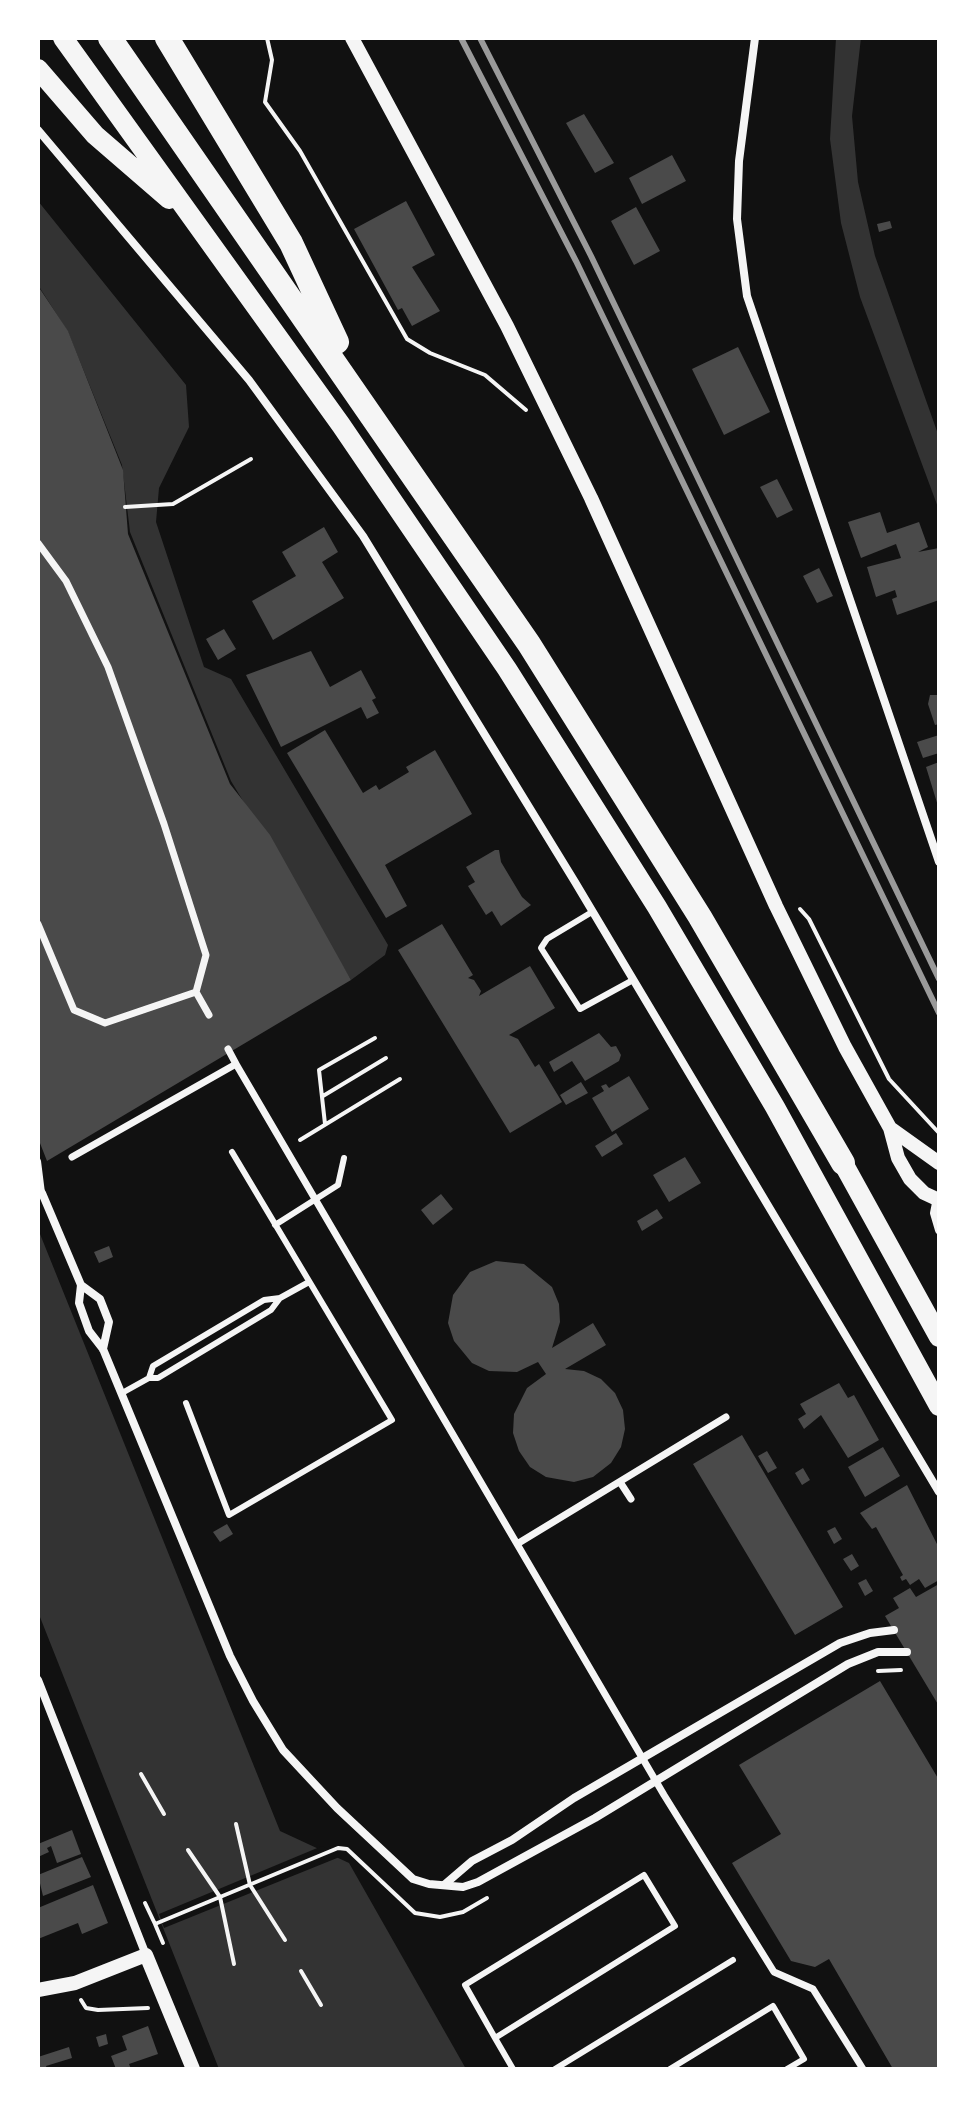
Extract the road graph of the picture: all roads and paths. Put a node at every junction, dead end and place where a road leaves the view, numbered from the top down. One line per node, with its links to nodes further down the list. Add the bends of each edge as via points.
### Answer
1 (63, 38): 9 (main road)
2 (110, 38): 10 (highway)
3 (167, 38): 10 (highway, via 291,243)
4 (267, 38): 11 (path, via 272,60 265,102 300,151 407,339 485,375 526,410)
5 (352, 38): 16 (street, via 507,326)
6 (754, 39): 15 (street, via 737,205 747,296)
7 (38, 69): 9 (main road, via 95,135)
8 (38, 130): 17 (street, via 249,380 363,536)
9 (193, 220): 51 (main road, via 507,669 657,907 775,1107)
10 (363, 399): 36 (highway, via 529,644 700,917)
11 (532, 422)
12 (251, 459): 13 (path, via 173,504)
13 (125, 507)
14 (38, 543): 20 (street, via 66,581 108,667 159,810 206,955)
15 (939, 862)
16 (776, 906): 29 (street); 30 (path, via 796,905 809,919 889,1079)
17 (592, 912): 19 (street); 19 (lane, via 541,948 575,1006 584,1009)
18 (38, 924): 20 (street, via 74,1010 105,1023)
19 (633, 980): 54 (street)
20 (196, 992): 21 (street)
21 (209, 1015)
22 (375, 1038): 27 (path, via 319,1070)
23 (228, 1049): 25 (street)
24 (386, 1058): 27 (path)
25 (236, 1064): 31 (street); 33 (street)
26 (400, 1079): 28 (path)
27 (322, 1096): 28 (path)
28 (325, 1124): 31 (path)
29 (890, 1128): 37 (street); 39 (street, via 910,1179)
30 (939, 1133)
31 (287, 1149): 40 (street)
32 (232, 1152): 41 (lane)
33 (72, 1157)
34 (344, 1158): 40 (lane, via 338,1185)
35 (38, 1161): 38 (lane)
36 (843, 1163): 46 (main road)
37 (939, 1163)
38 (40, 1191): 44 (street)
39 (938, 1198): 42 (street, via 934,1213)
40 (316, 1200): 41 (lane); 56 (street)
41 (275, 1225): 43 (lane)
42 (939, 1230)
43 (309, 1282): 45 (lane); 50 (lane, via 392,1420 229,1515)
44 (81, 1285): 47 (street, via 79,1303 89,1331); 47 (street, via 100,1299 109,1322)
45 (280, 1298): 48 (lane, via 259,1318 158,1378); 48 (lane, via 264,1300 153,1366)
46 (939, 1337)
47 (103, 1349): 49 (street)
48 (149, 1378): 49 (lane)
49 (122, 1393): 68 (street, via 230,1656 283,1750 413,1879)
50 (186, 1403)
51 (939, 1406)
52 (726, 1417): 53 (street)
53 (620, 1482): 55 (street); 56 (street)
54 (939, 1492)
55 (631, 1499)
56 (517, 1544): 60 (street)
57 (894, 1630): 60 (street, via 840,1643)
58 (907, 1652): 62 (street, via 878,1652 848,1664)
59 (38, 1680): 74 (street)
60 (643, 1758): 62 (street); 68 (street, via 472,1861)
61 (141, 1774): 63 (path)
62 (656, 1780): 68 (street, via 478,1882); 90 (street, via 774,1972 813,1989)
63 (164, 1814)
64 (236, 1824): 67 (path)
65 (338, 1848): 67 (path)
66 (188, 1850): 69 (path)
67 (250, 1885): 69 (path); 73 (path)
68 (444, 1885)
69 (220, 1897): 71 (path); 76 (path)
70 (150, 1912): 72 (path)
71 (162, 1921)
72 (155, 1924)
73 (285, 1940)
74 (146, 1955): 78 (street, via 75,1983); 81 (street)
75 (733, 1960): 86 (lane)
76 (234, 1964)
77 (301, 1971): 79 (path)
78 (38, 1990)
79 (321, 2005)
80 (86, 2008): 81 (path)
81 (167, 2008): 84 (street)
82 (495, 2038): 82 (lane, via 465,1985 644,1875 675,1926); 85 (lane)
83 (804, 2059): 87 (lane, via 773,2006); 88 (lane); 89 (lane)
84 (193, 2069)
85 (513, 2069)
86 (555, 2069)
87 (670, 2069)
88 (787, 2069)
89 (810, 2069)
90 (863, 2069)

